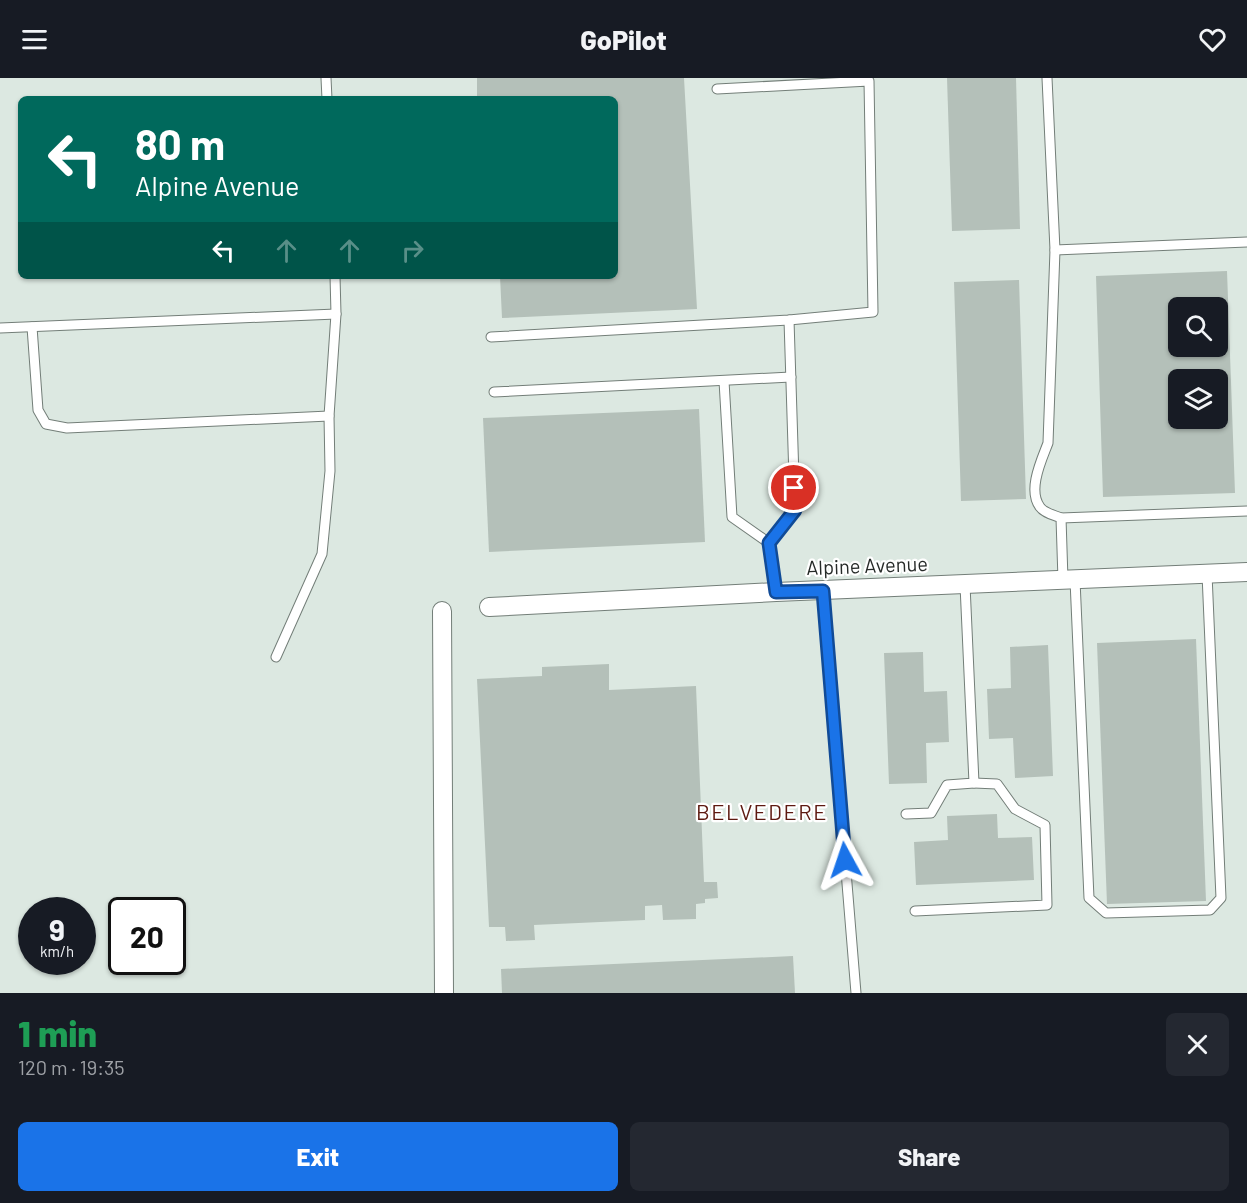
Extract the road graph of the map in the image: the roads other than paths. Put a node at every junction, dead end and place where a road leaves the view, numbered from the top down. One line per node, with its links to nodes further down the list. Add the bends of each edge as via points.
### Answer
1 (327, 78): 4 (lane)
2 (1047, 78): 6 (lane)
3 (717, 89): 9 (lane, via 869,81 873,312)
4 (327, 96)
5 (1247, 242): 6 (lane)
6 (1055, 250): 18 (lane, via 1048,442 1039,464 1036,488 1041,508)
7 (335, 279): 8 (lane)
8 (336, 314): 10 (lane); 16 (lane)
9 (789, 320): 12 (lane); 13 (lane)
10 (32, 327): 11 (lane); 16 (lane, via 38,410 46,424 67,429)
11 (0, 328)
12 (491, 337)
13 (791, 377): 14 (lane); 19 (lane, via 795,510)
14 (724, 381): 15 (lane); 19 (lane, via 732,517)
15 (494, 392)
16 (329, 416): 28 (lane, via 330,471 322,554)
17 (1247, 511): 18 (lane)
18 (1060, 518): 22 (lane)
19 (769, 543): 25 (lane)
20 (1247, 572): 21 (street, Alpine Avenue)
21 (1207, 574): 22 (street, Alpine Avenue); 22 (lane, via 1221,898 1210,910 1106,913 1089,898)
22 (1069, 580): 23 (street, Alpine Avenue)
23 (966, 585): 24 (street, Alpine Avenue); 29 (lane)
24 (823, 591): 25 (street, Alpine Avenue); 33 (lane)
25 (776, 592): 26 (street, Alpine Avenue)
26 (489, 608)
27 (442, 611): 32 (street)
28 (276, 657)
29 (974, 783): 30 (lane, via 947,785 932,813); 31 (lane, via 997,784 1015,809 1046,825 1047,905)
30 (906, 814)
31 (915, 911)
32 (444, 993)
33 (856, 993)

